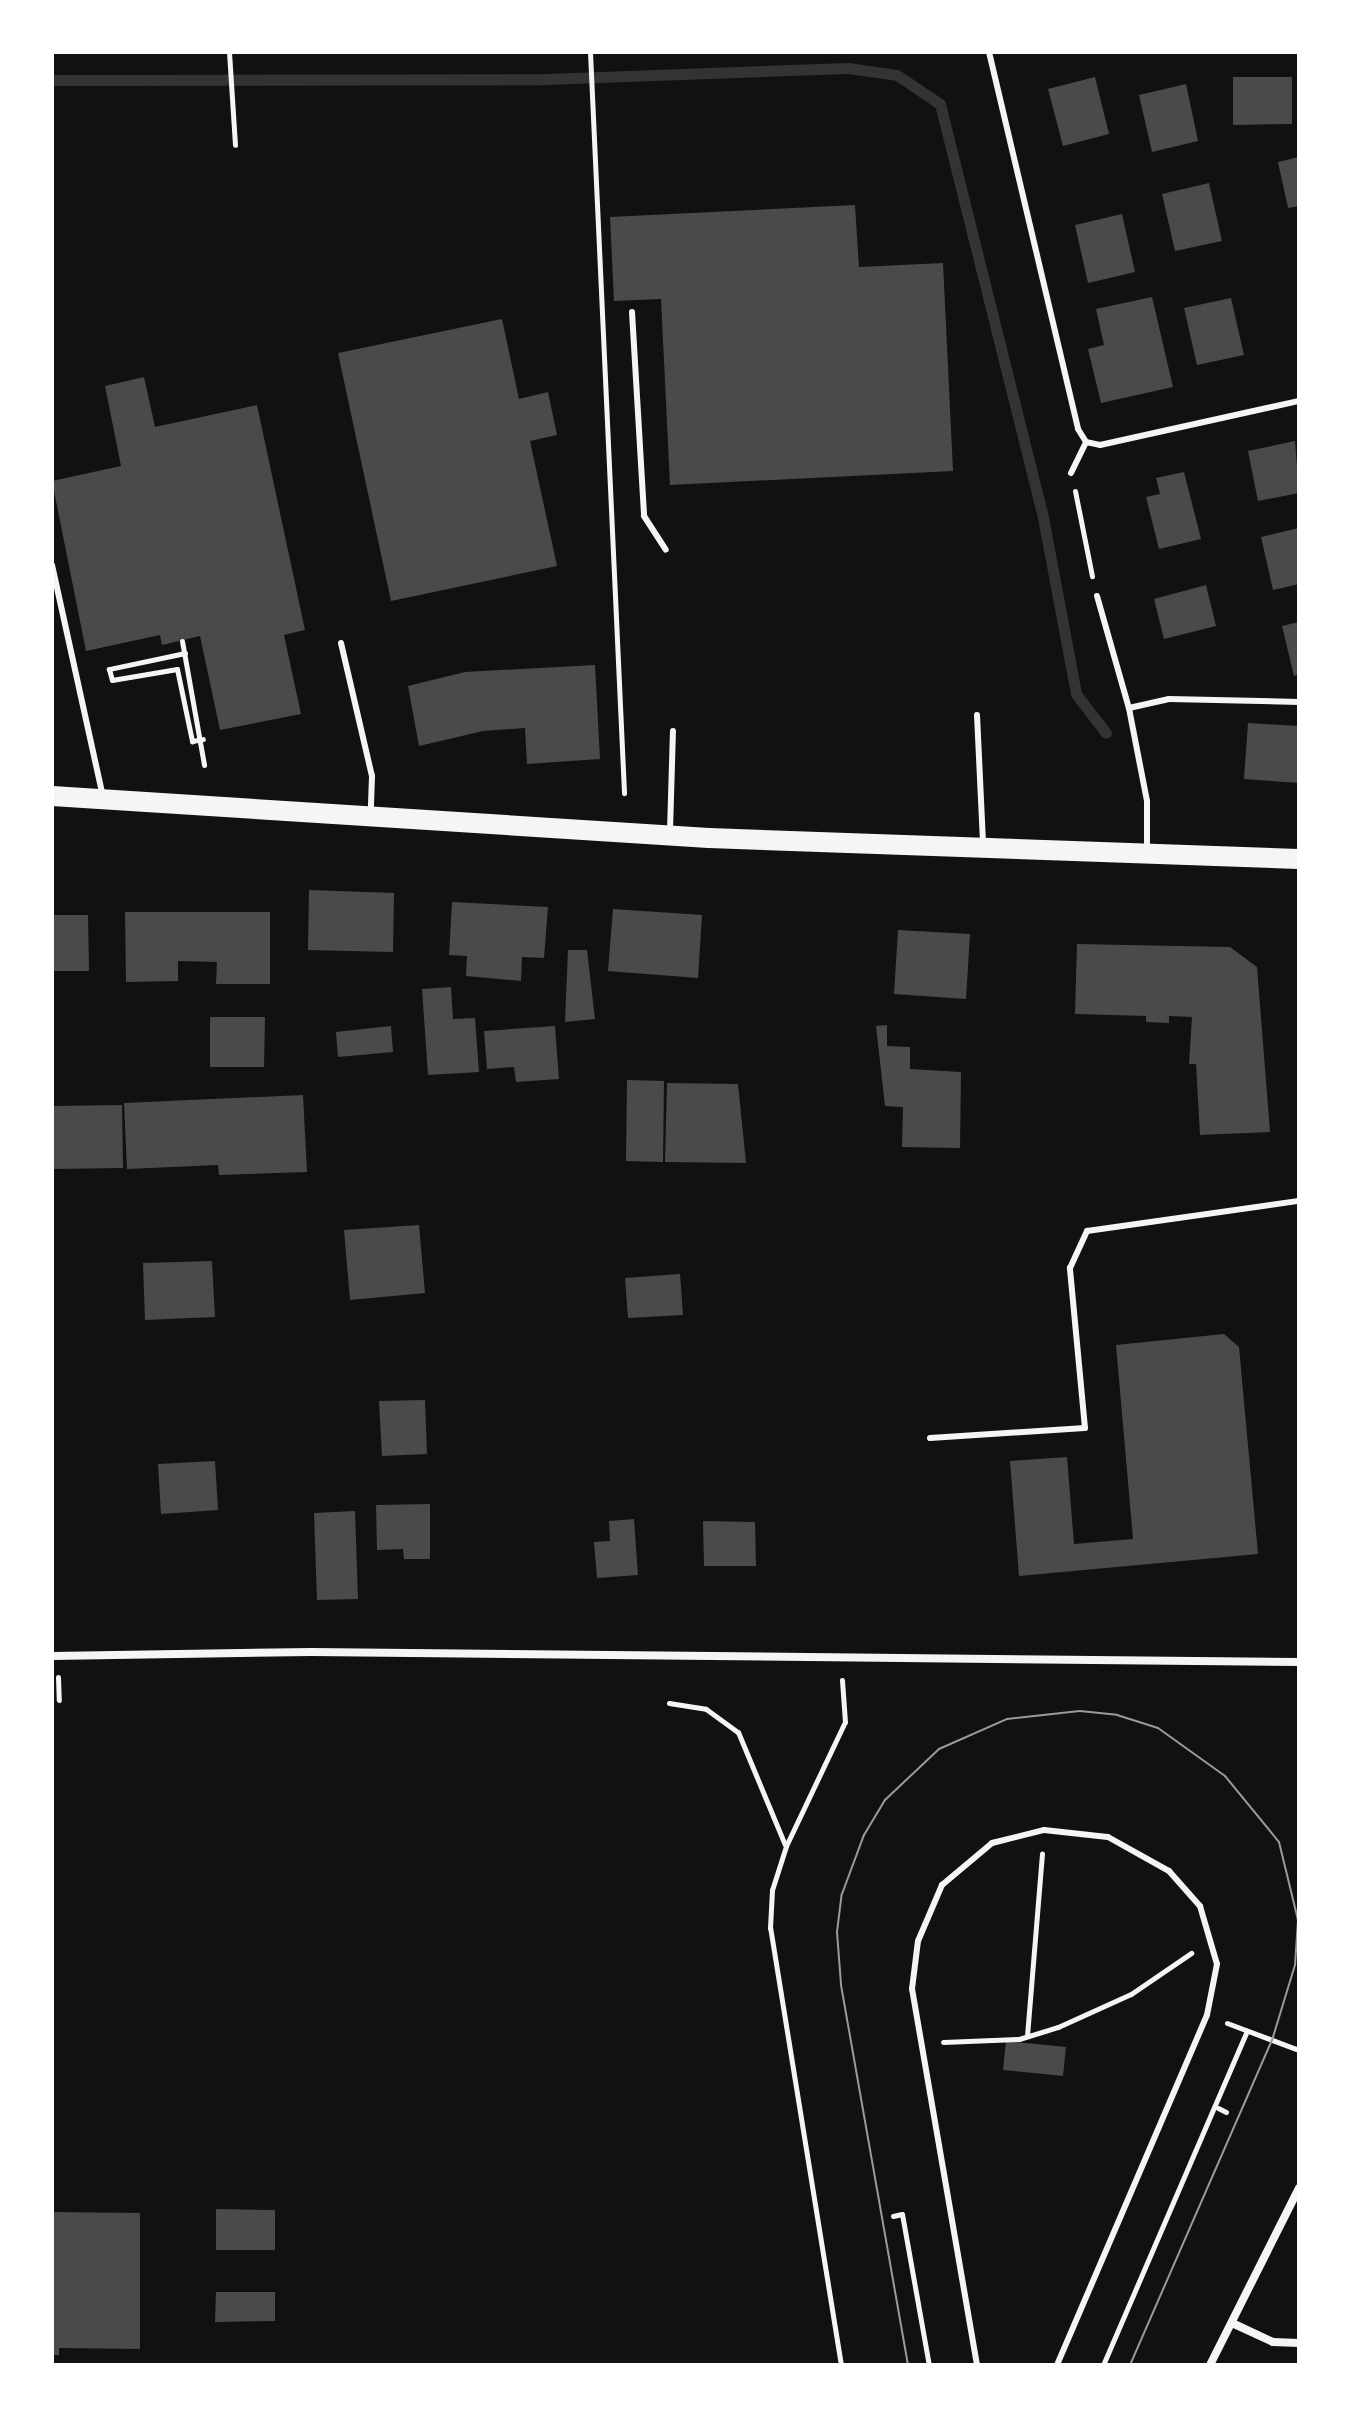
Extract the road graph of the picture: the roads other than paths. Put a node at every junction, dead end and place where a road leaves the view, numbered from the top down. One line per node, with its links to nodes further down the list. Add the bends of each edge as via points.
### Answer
1 (989, 52): 4 (lane, via 1078,429)
2 (632, 312): 6 (lane, via 644,516)
3 (1299, 401): 4 (lane, via 1100,445)
4 (1086, 442): 5 (lane)
5 (1071, 473)
6 (666, 550)
7 (52, 565): 15 (lane)
8 (1097, 596): 11 (lane)
9 (341, 643): 16 (lane, via 372,776)
10 (1299, 702): 11 (lane, via 1169,699)
11 (1129, 708): 19 (lane, via 1147,801)
12 (977, 715): 18 (lane)
13 (673, 731): 17 (lane)
14 (52, 796): 15 (main road)
15 (104, 800): 16 (main road)
16 (371, 815): 17 (main road)
17 (670, 836): 18 (main road)
18 (983, 845): 19 (main road)
19 (1147, 852): 20 (main road)
20 (1299, 859)
21 (1299, 1201): 22 (lane, via 1087,1231 1070,1268 1085,1428)
22 (930, 1438)
23 (52, 1656): 24 (street, via 311,1652)
24 (1299, 1662)
25 (1299, 2188): 26 (street)
26 (1232, 2323): 27 (street, via 1273,2342); 30 (street)
27 (1299, 2343)
28 (977, 2365): 29 (lane, via 918,2045 912,1989 918,1941 942,1885 992,1843 1044,1830 1108,1837 1169,1871 1200,1906 1217,1964 1207,2015)
29 (1057, 2365)
30 (1210, 2365)

